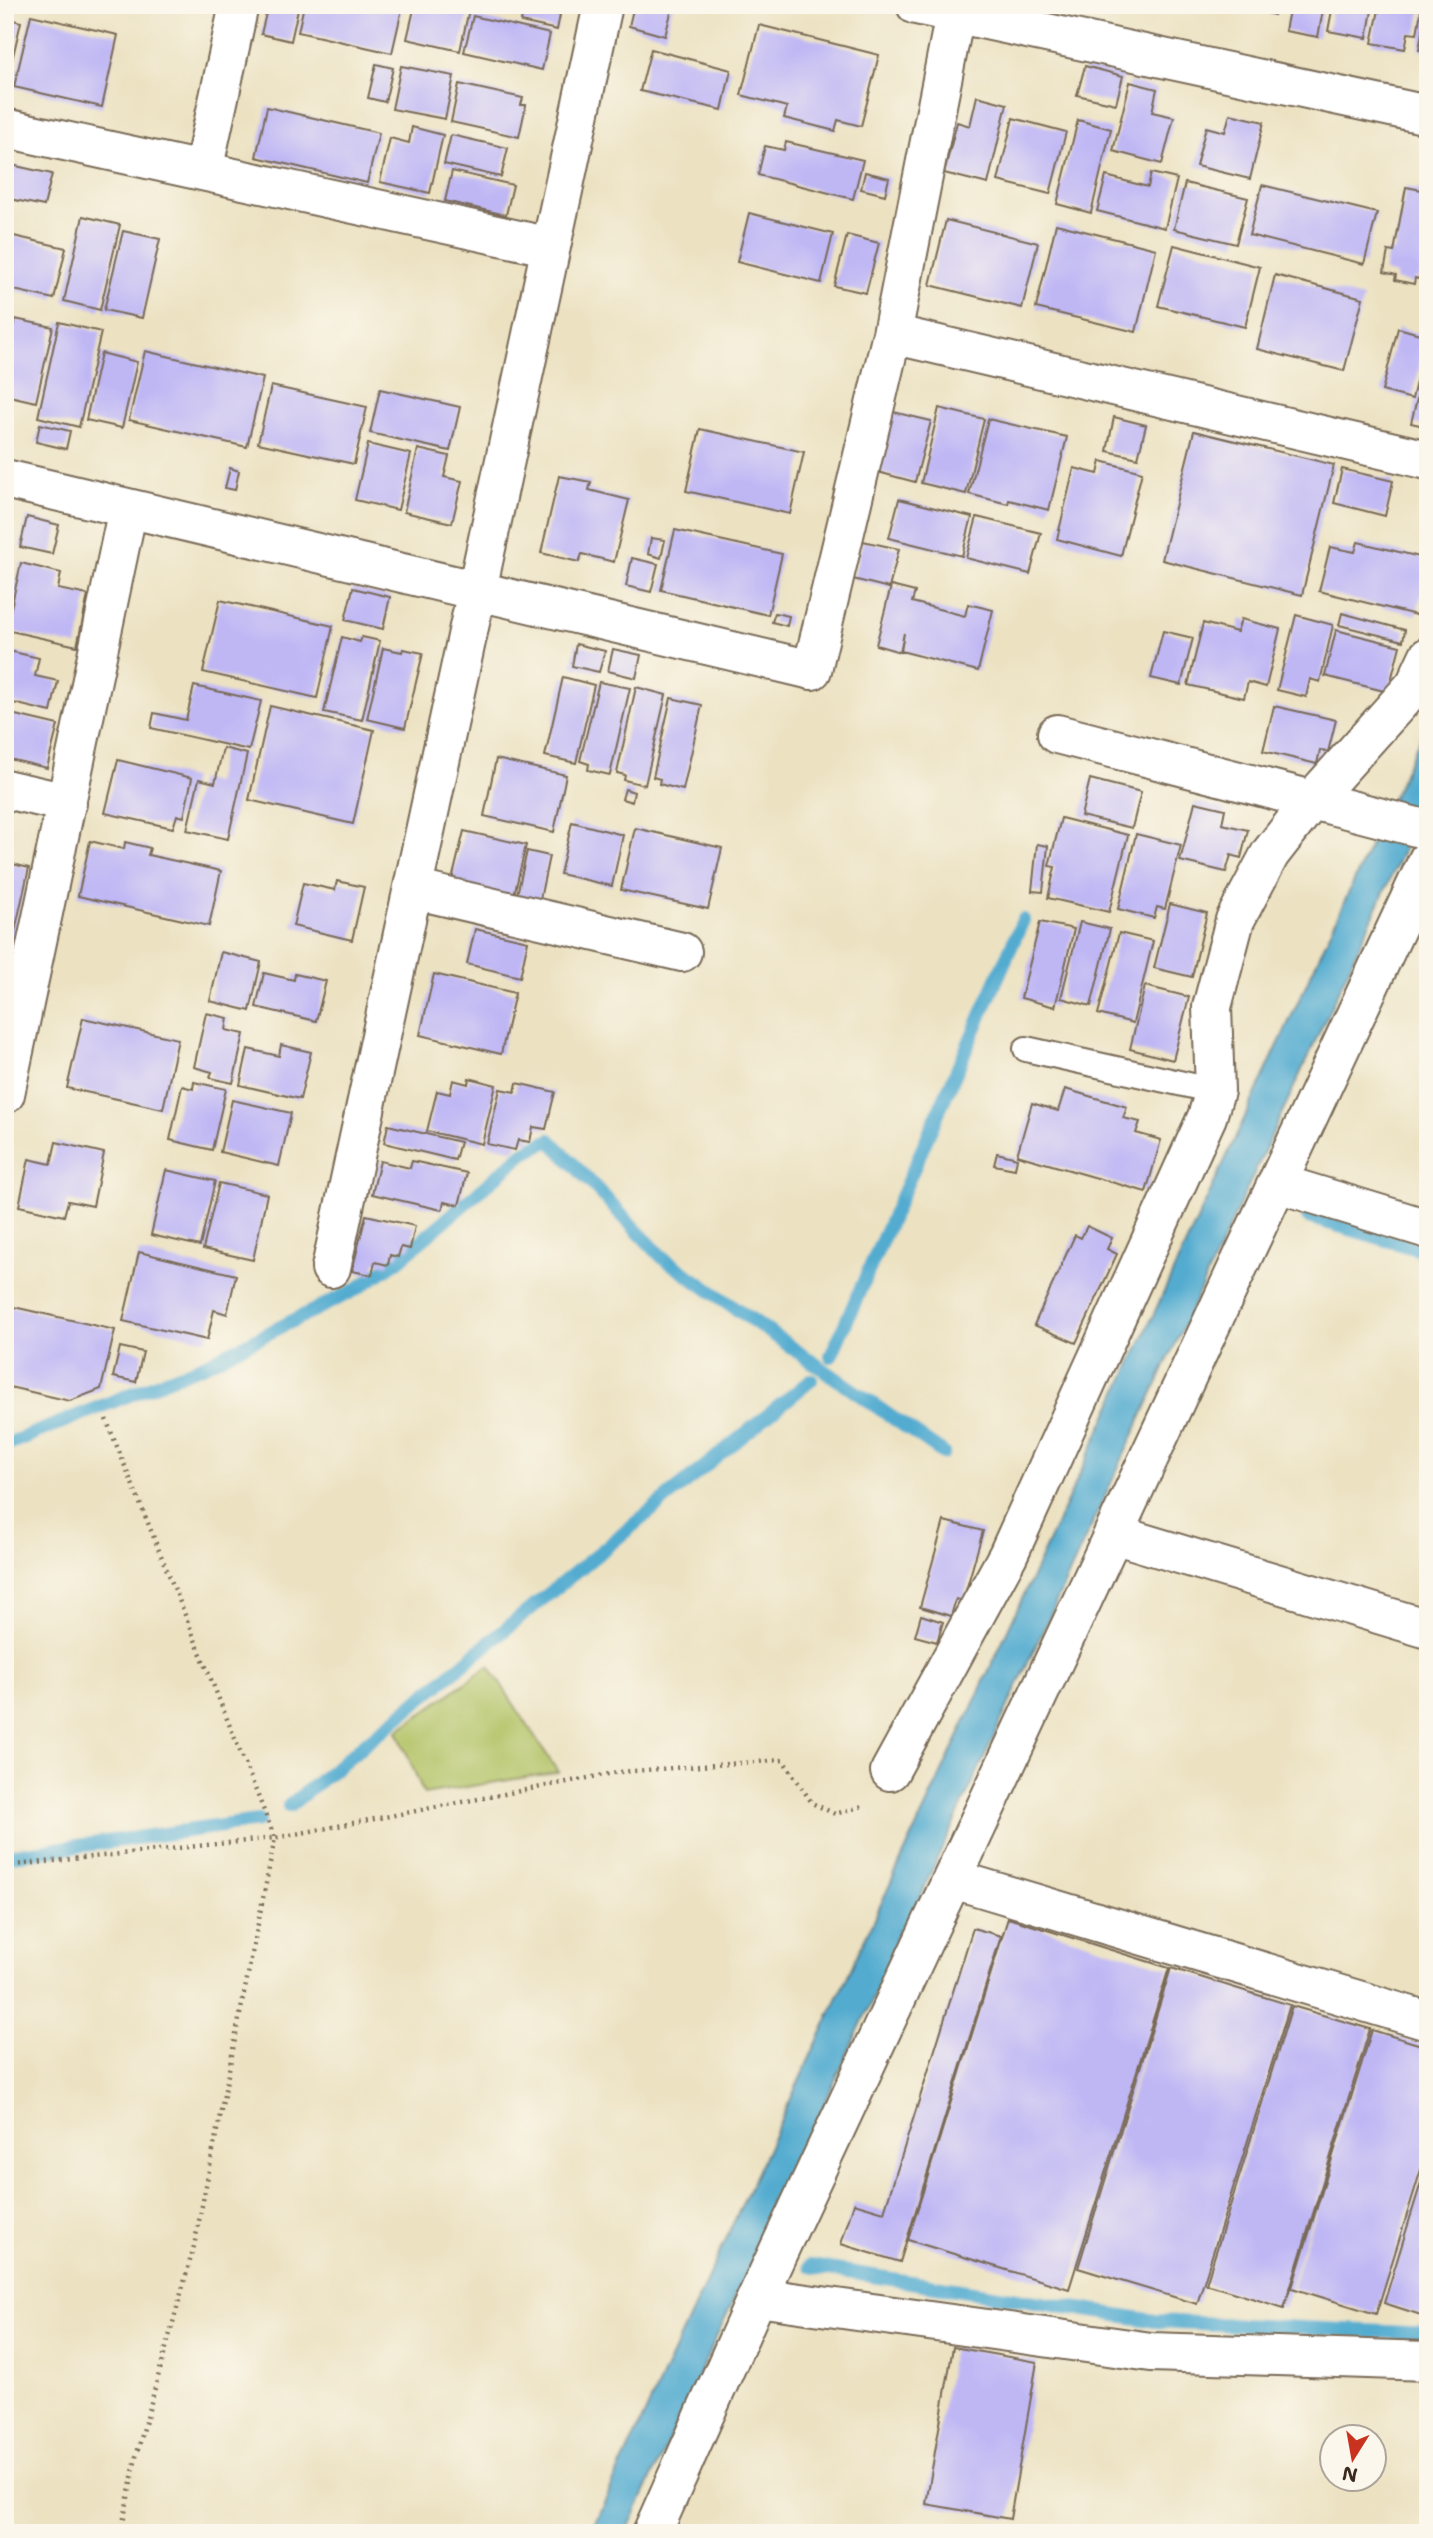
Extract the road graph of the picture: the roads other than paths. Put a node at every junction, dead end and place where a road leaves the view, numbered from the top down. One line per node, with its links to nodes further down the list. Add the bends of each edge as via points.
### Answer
1 (239, 5): 7 (street)
2 (603, 5): 8 (street)
3 (916, 5): 4 (street)
4 (955, 14): 5 (street); 9 (street)
5 (1428, 115)
6 (5, 128): 7 (street)
7 (203, 171): 8 (street)
8 (551, 247): 13 (street)
9 (892, 334): 10 (street); 13 (street, via 812,670)
10 (1428, 460)
11 (5, 479): 12 (street)
12 (128, 508): 13 (street); 18 (street)
13 (477, 591): 20 (street)
14 (1428, 657): 17 (street, via 1415,685)
15 (1057, 734): 17 (street)
16 (5, 789): 18 (street)
17 (1312, 800): 19 (street, via 1362,813); 23 (street, via 1270,853 1235,920 1212,1007)
18 (67, 803): 24 (street)
19 (1426, 839): 25 (street)
20 (413, 889): 21 (street); 27 (street)
21 (681, 952)
22 (1026, 1049): 23 (lane)
23 (1215, 1091): 30 (street, via 1008,1555)
24 (5, 1094)
25 (1277, 1183): 26 (street); 28 (street)
26 (1428, 1228)
27 (331, 1268)
28 (1113, 1534): 29 (street); 31 (street)
29 (1428, 1629)
30 (890, 1772)
31 (953, 1879): 32 (street); 33 (street)
32 (1428, 2021)
33 (757, 2297): 34 (street, via 1151,2352); 35 (street)
34 (1428, 2361)
35 (652, 2533)

